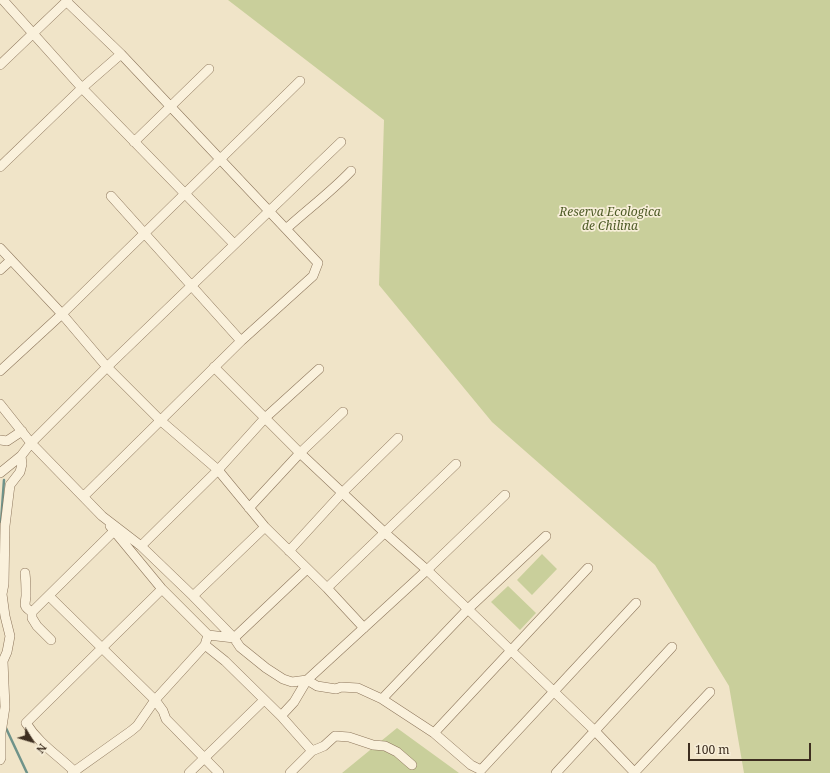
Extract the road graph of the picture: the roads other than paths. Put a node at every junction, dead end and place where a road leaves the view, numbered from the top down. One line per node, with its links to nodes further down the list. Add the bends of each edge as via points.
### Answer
1 (3, 0): 3 (street)
2 (67, 1): 3 (street); 4 (street)
3 (32, 34): 5 (street); 8 (street)
4 (121, 54): 8 (street); 9 (street)
5 (0, 65)
6 (209, 69): 9 (street)
7 (300, 81): 12 (street)
8 (82, 88): 10 (street); 13 (street)
9 (170, 106): 10 (street); 12 (street)
10 (134, 142): 15 (street)
11 (341, 142): 17 (street)
12 (220, 159): 15 (street); 17 (street)
13 (0, 167)
14 (351, 171): 18 (street, via 335,188)
15 (185, 194): 19 (street); 20 (street)
16 (111, 196): 19 (street)
17 (269, 211): 18 (street); 20 (street)
18 (286, 229): 26 (street, via 318,263 313,276)
19 (145, 233): 24 (street); 25 (street)
20 (234, 244): 24 (street)
21 (0, 248): 22 (street)
22 (11, 260): 23 (street); 25 (street)
23 (0, 270)
24 (192, 286): 26 (street); 27 (street)
25 (62, 314): 27 (street); 30 (street)
26 (241, 341): 28 (street)
27 (107, 367): 34 (street); 38 (street)
28 (214, 367): 33 (street); 34 (street)
29 (319, 369): 33 (street)
30 (0, 371)
31 (0, 404): 35 (street)
32 (343, 412): 39 (street)
33 (265, 418): 39 (street); 42 (street)
34 (160, 420): 42 (street); 46 (street)
35 (22, 431): 37 (street, via 7,441); 38 (street)
36 (398, 438): 44 (street)
37 (0, 440)
38 (31, 443): 40 (street); 46 (street)
39 (300, 453): 44 (street); 47 (street)
40 (21, 456): 43 (street); 85 (street, via 20,472 10,484 5,526 2,594 10,636 3,661 5,707)
41 (456, 464): 51 (street)
42 (218, 470): 47 (street); 53 (street)
43 (0, 473)
44 (342, 493): 51 (street); 54 (street)
45 (505, 495): 57 (street)
46 (84, 496): 48 (street)
47 (249, 508): 49 (street)
48 (102, 516): 50 (street); 53 (street)
49 (265, 527): 54 (street); 62 (street)
50 (114, 531): 60 (street); 61 (street)
51 (384, 532): 57 (street); 59 (street)
52 (546, 536): 64 (street)
53 (141, 546): 62 (street)
54 (289, 551): 56 (street)
55 (588, 568): 73 (street)
56 (307, 569): 59 (street); 68 (street)
57 (427, 570): 64 (street); 66 (street)
58 (26, 573): 65 (street, via 24,602)
59 (327, 588): 66 (street)
60 (162, 589): 67 (street); 72 (street)
61 (49, 596): 65 (street); 72 (street)
62 (193, 596): 68 (street)
63 (636, 603): 75 (street)
64 (468, 609): 73 (street); 77 (street)
65 (32, 612): 69 (street, via 32,618)
66 (364, 628): 74 (street)
67 (208, 635): 68 (street); 70 (street)
68 (234, 638): 74 (street, via 240,647 283,679 292,682)
69 (51, 640)
70 (205, 645): 78 (street); 79 (street)
71 (672, 647): 81 (street)
72 (102, 648): 78 (street); 87 (street, via 26,723 43,744)
73 (511, 650): 75 (street); 82 (street)
74 (307, 680): 77 (street, via 317,686 328,688 358,688); 80 (street, via 294,702)
75 (554, 692): 81 (street); 82 (street, via 481,770 471,765)
76 (710, 692): 92 (street)
77 (382, 699): 82 (street)
78 (155, 700): 84 (street, via 166,719); 87 (street, via 137,726)
79 (264, 700): 80 (street); 84 (street)
80 (281, 716): 83 (street)
81 (595, 731): 91 (street); 92 (street)
82 (434, 733)
83 (312, 751): 86 (street, via 324,746 335,736 349,737 385,746); 90 (street)
84 (204, 758): 88 (street); 89 (street)
85 (0, 760)
86 (412, 765)
87 (74, 772)
88 (189, 773)
89 (219, 773)
90 (290, 773)
91 (556, 773)
92 (634, 773)

